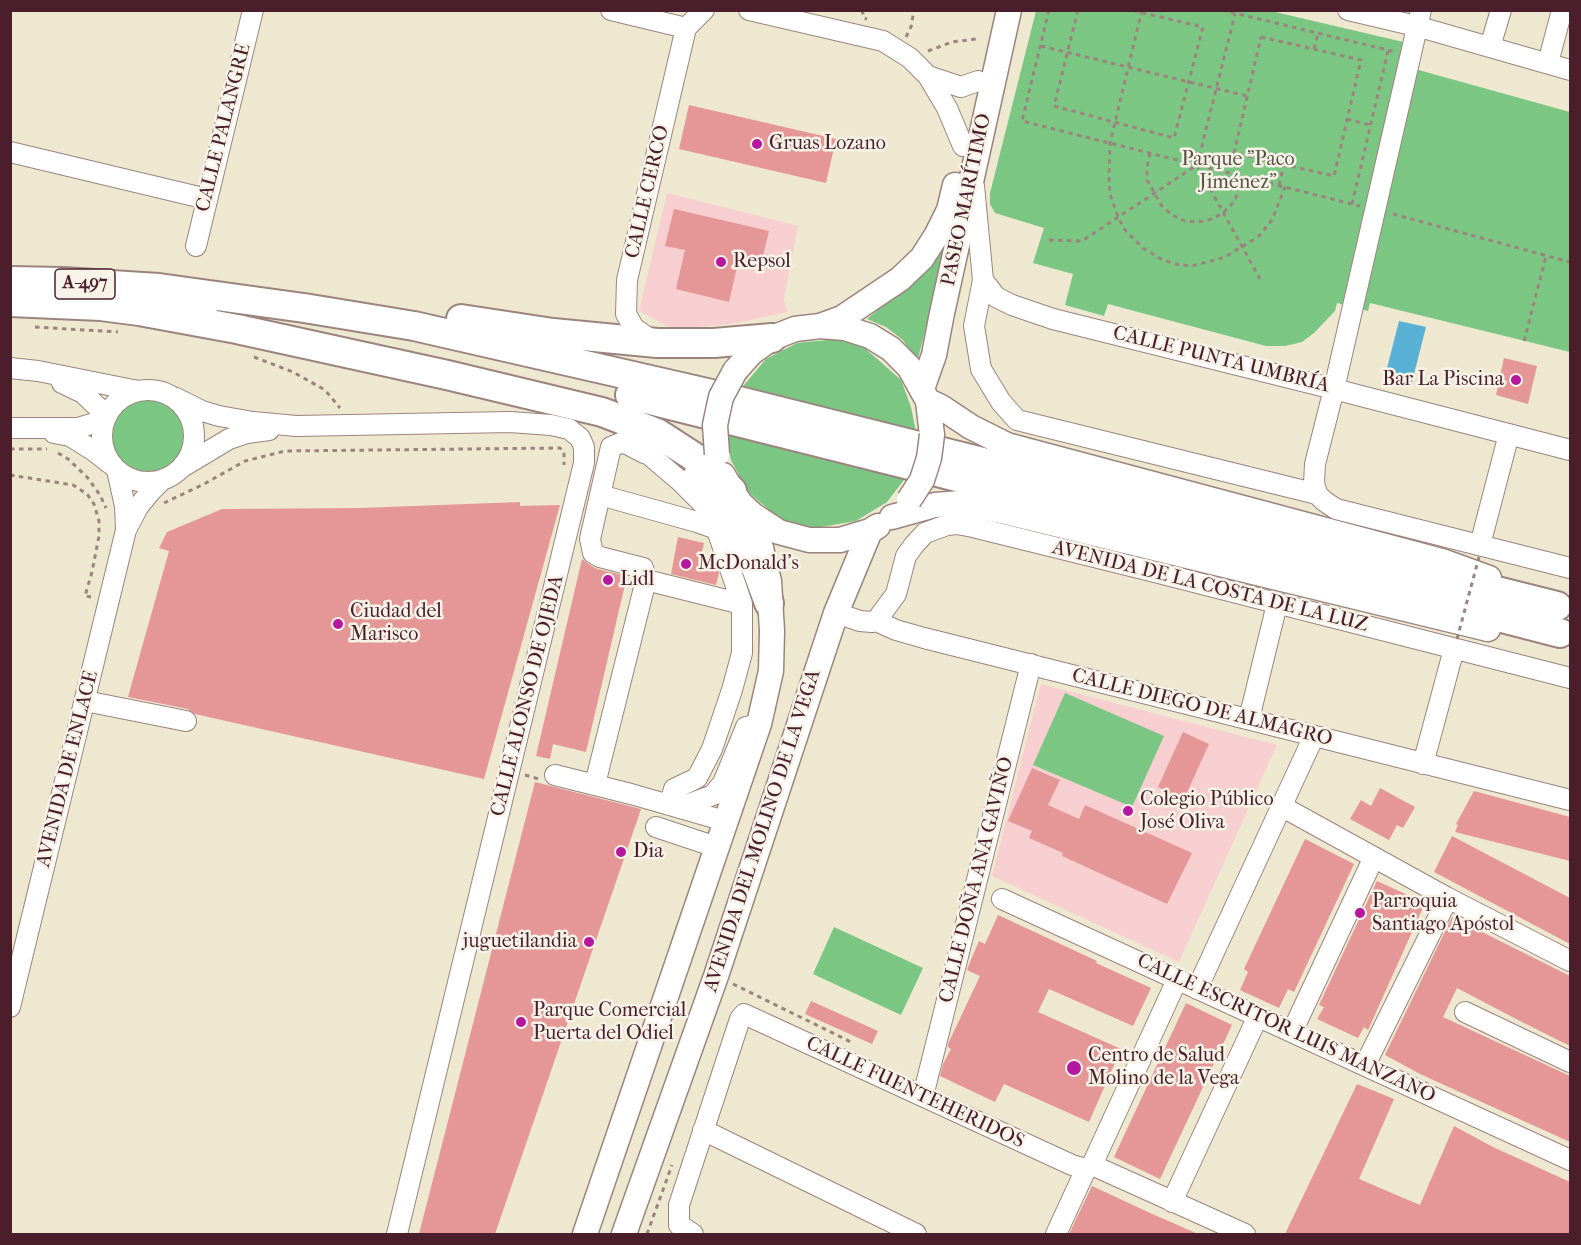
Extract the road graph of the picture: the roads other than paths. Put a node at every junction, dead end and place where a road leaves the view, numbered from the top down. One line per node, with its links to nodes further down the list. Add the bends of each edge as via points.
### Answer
1 (253, 10): 20 (street, CALLE PALANGRE)
2 (611, 10): 11 (street)
3 (704, 10): 11 (street)
4 (749, 10): 15 (street, via 883,41 910,58)
5 (994, 10): 16 (main road, PASEO MARÍTIMO)
6 (1009, 10): 19 (main road, PASEO MARÍTIMO)
7 (1348, 10): 10 (street)
8 (1501, 10): 12 (street)
9 (1562, 10): 13 (street)
10 (1418, 18): 12 (street); 32 (street)
11 (686, 28): 29 (street, CALLE CERCO, via 627,280 627,314 634,328)
12 (1490, 47): 13 (street)
13 (1548, 63): 14 (street)
14 (1570, 69)
15 (928, 76): 16 (street, via 962,87); 17 (street)
16 (978, 81): 17 (main road, PASEO MARÍTIMO)
17 (963, 146): 27 (main road, PASEO MARÍTIMO, via 949,210 921,258 900,279 842,318)
18 (10, 152): 20 (street)
19 (973, 175): 22 (street); 34 (main road, PASEO MARÍTIMO)
20 (207, 199): 21 (street, CALLE PALANGRE)
21 (196, 246)
22 (983, 280): 32 (street, CALLE PUNTA UMBRÍA, via 996,297 1053,319); 47 (street, via 974,326 981,369 1017,420)
23 (10, 281): 24 (highway, A-497)
24 (159, 288): 29 (highway, via 200,283 288,289 490,324); 62 (highway, via 414,326 638,376)
25 (10, 302): 26 (highway, A-497)
26 (139, 311): 40 (highway, via 237,329 580,406); 62 (highway, via 188,307 345,326)
27 (820, 326): 28 (main road, via 795,329); 34 (main road, via 870,336 891,349 909,367)
28 (772, 338): 29 (highway); 46 (main road, bridge, via 735,372 721,397 715,425 717,454)
29 (657, 343)
30 (10, 368): 31 (street)
31 (38, 371): 33 (street); 36 (street, via 83,393)
32 (1334, 389): 41 (street, CALLE PUNTA UMBRÍA); 47 (street, via 1313,474)
33 (138, 391): 35 (street, via 164,392); 36 (street, via 114,404)
34 (925, 395): 50 (main road, bridge, via 932,435 929,458 909,500); 62 (main road, via 971,427 1007,445 1442,561 1481,575)
35 (176, 399): 37 (street, CALLE ALONSO DE OJEDA, via 219,416); 44 (street, via 187,410 195,440)
36 (105, 418): 39 (street, via 78,428); 43 (street, via 102,444)
37 (296, 426): 44 (street, CALLE ALONSO DE OJEDA, via 228,439); 100 (street, CALLE ALONSO DE OJEDA, via 510,422 569,429 584,447 584,463)
38 (10, 428): 39 (street)
39 (34, 428): 43 (street, via 70,436)
40 (657, 434): 46 (highway, via 705,464); 58 (highway, via 707,488 730,520 756,568)
41 (1509, 434): 42 (street, CALLE PUNTA UMBRÍA); 54 (street)
42 (1570, 450)
43 (115, 468): 45 (street, via 136,481); 52 (street, AVENIDA DE ENLACE, via 125,506)
44 (182, 468): 45 (street)
45 (162, 480): 52 (street, AVENIDA DE ENLACE, via 138,507)
46 (732, 491): 49 (main road)
47 (1317, 494): 54 (street, via 1335,509)
48 (600, 495): 51 (street); 51 (street, via 611,447 623,442 645,452 679,480 711,512); 56 (street, via 590,539 593,553 643,568)
49 (753, 515): 53 (main road, via 779,532 809,540 840,540); 58 (main road, AVENIDA DEL MOLINO DE LA VEGA, via 769,581)
50 (892, 517): 53 (main road); 62 (main road, via 935,505 961,503 1518,636)
51 (717, 529): 58 (street)
52 (126, 530): 67 (street, AVENIDA DE ENLACE)
53 (870, 531): 60 (main road, AVENIDA DEL MOLINO DE LA VEGA)
54 (1480, 551): 55 (street)
55 (1570, 568)
56 (645, 580): 58 (street); 74 (street)
57 (891, 602): 59 (street, AVENIDA DE LA COSTA DE LA LUZ, via 906,556 914,545 925,533 957,524); 61 (street, AVENIDA DE LA COSTA DE LA LUZ); 63 (street, via 910,628)
58 (756, 604): 70 (main road, AVENIDA DEL MOLINO DE LA VEGA, via 772,631 771,671); 75 (street, via 712,749 697,778)
59 (1276, 604): 64 (street, AVENIDA DE LA COSTA DE LA LUZ); 68 (street)
60 (836, 613): 61 (street, CALLE DIEGO DE ALMAGRO, via 860,621); 102 (main road, AVENIDA DEL MOLINO DE LA VEGA, via 716,976)
61 (876, 621): 63 (street, CALLE DIEGO DE ALMAGRO)
62 (1564, 621)
63 (924, 638): 65 (street, CALLE DIEGO DE ALMAGRO)
64 (1456, 644): 66 (street, AVENIDA DE LA COSTA DE LA LUZ); 72 (street)
65 (1031, 664): 68 (street, CALLE DIEGO DE ALMAGRO); 94 (street, CALLE DOÑA ANA GAVIÑO)
66 (1570, 678)
67 (85, 701): 69 (street); 87 (street, AVENIDA DE ENLACE)
68 (1249, 719): 71 (street, CALLE DIEGO DE ALMAGRO)
69 (186, 721)
70 (759, 724): 75 (street, via 746,727 723,783 713,795 689,804); 78 (main road, AVENIDA DEL MOLINO DE LA VEGA)
71 (1314, 736): 72 (street, CALLE DIEGO DE ALMAGRO); 77 (street)
72 (1423, 764): 76 (street, CALLE DIEGO DE ALMAGRO)
73 (551, 778): 74 (street)
74 (595, 784): 75 (street)
75 (674, 797): 78 (street)
76 (1570, 800)
77 (1281, 806): 81 (street); 86 (street)
78 (725, 821): 80 (main road, AVENIDA DEL MOLINO DE LA VEGA)
79 (656, 827): 80 (street)
80 (716, 847): 101 (main road, AVENIDA DEL MOLINO DE LA VEGA)
81 (1374, 857): 82 (street); 91 (street)
82 (1448, 897): 84 (street); 93 (street)
83 (1002, 899): 85 (street, CALLE ESCRITOR LUIS MANZANO)
84 (1570, 961)
85 (1177, 980): 86 (street, CALLE ESCRITOR LUIS MANZANO); 97 (street)
86 (1197, 989): 90 (street, CALLE ESCRITOR LUIS MANZANO)
87 (10, 1007)
88 (1465, 1012): 92 (street)
89 (744, 1014): 94 (street, CALLE FUENTEHERIDOS); 95 (street, AVENIDA DEL MOLINO DE LA VEGA)
90 (1258, 1016): 91 (street, CALLE ESCRITOR LUIS MANZANO); 98 (street)
91 (1292, 1032): 93 (street, CALLE ESCRITOR LUIS MANZANO)
92 (1570, 1062)
93 (1365, 1065): 96 (street, CALLE ESCRITOR LUIS MANZANO)
94 (923, 1096): 97 (street, CALLE FUENTEHERIDOS, via 1072,1165)
95 (703, 1130): 99 (street, AVENIDA DEL MOLINO DE LA VEGA, via 679,1205); 103 (street)
96 (1570, 1160)
97 (1089, 1167): 98 (street, CALLE FUENTEHERIDOS); 104 (street)
98 (1172, 1202): 105 (street, CALLE FUENTEHERIDOS)
99 (686, 1230)
100 (397, 1234)
101 (585, 1234)
102 (624, 1234)
103 (916, 1234)
104 (1056, 1234)
105 (1245, 1234)

